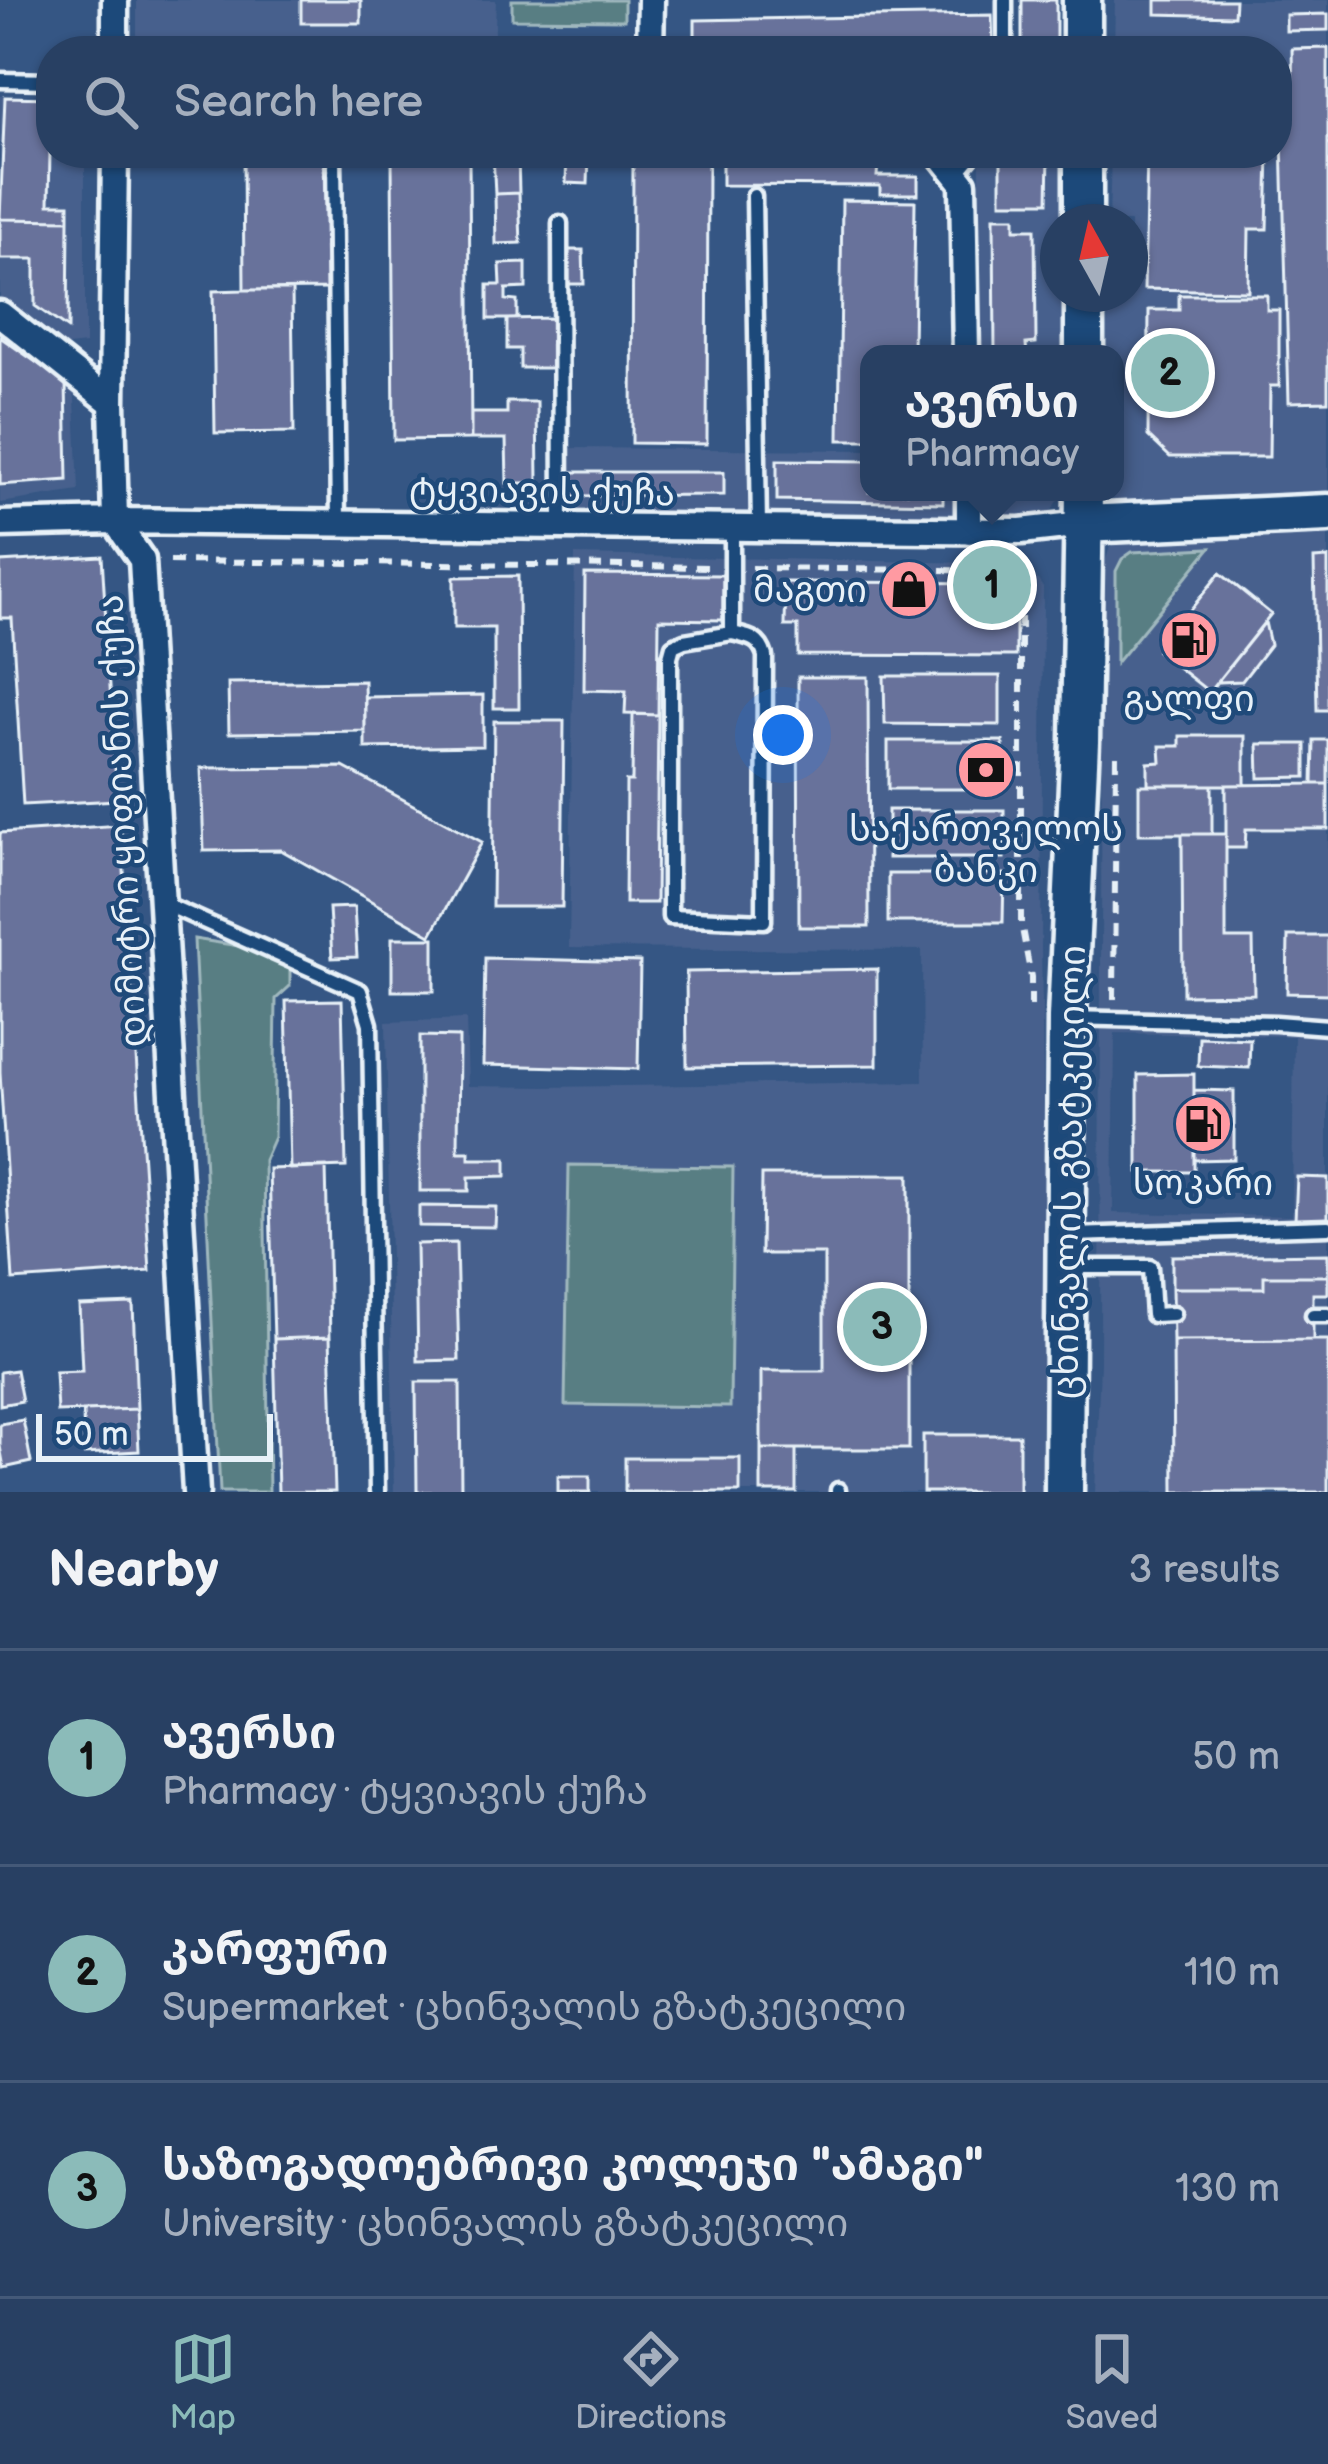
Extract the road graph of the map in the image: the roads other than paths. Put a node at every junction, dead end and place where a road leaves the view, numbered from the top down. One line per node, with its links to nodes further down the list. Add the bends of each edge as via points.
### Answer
1 (116, 0): 5 (street)
2 (650, 0): 6 (street)
3 (1005, 0): 7 (lane)
4 (1082, 0): 8 (main road)
5 (116, 36)
6 (650, 36)
7 (1005, 36)
8 (1082, 36)
9 (0, 80): 10 (lane)
10 (36, 81)
11 (115, 168): 24 (street)
12 (334, 168): 29 (lane)
13 (951, 168): 16 (street)
14 (961, 168): 16 (lane)
15 (1083, 168): 18 (main road)
16 (956, 174): 22 (street, via 963,183)
17 (754, 196): 33 (lane)
18 (1083, 204)
19 (560, 223): 31 (lane)
20 (1084, 312): 23 (main road)
21 (0, 314): 24 (street)
22 (966, 345)
23 (1084, 345)
24 (112, 403): 28 (street)
25 (969, 501): 34 (street)
26 (1084, 508): 27 (main road, via 1127,520); 34 (street, ტყვიავის ქუჩა, via 1021,531); 37 (main road, ცხინვალის გზატკეცილი, via 1080,742)
27 (1328, 513)
28 (115, 521): 29 (street, ტყვიავის ქუჩა); 30 (street, ტყვიავის ქუჩა); 36 (street, დიმიტრი ყიფიანის ქუჩა, via 142,560)
29 (338, 523): 31 (street, ტყვიავის ქუჩა)
30 (0, 524)
31 (561, 526): 32 (street, ტყვიავის ქუჩა)
32 (732, 528): 33 (street, ტყვიავის ქუჩა); 35 (lane)
33 (759, 529): 34 (street, ტყვიავის ქუჩა)
34 (969, 531)
35 (732, 633): 35 (lane, via 684,641 670,657 670,917 764,921 765,656 754,638)
36 (162, 902): 42 (street, დიმიტრი ყიფიანის ქუჩა); 43 (lane, via 360,991 370,1024)
37 (1049, 1021): 38 (lane); 40 (main road, ცხინვალის გზატკეცილი)
38 (1328, 1027)
39 (1328, 1227): 40 (lane)
40 (1065, 1251): 41 (lane, via 1150,1267 1153,1315); 44 (main road, ცხინვალის გზატკეცილი)
41 (1173, 1314)
42 (196, 1492)
43 (377, 1492)
44 (1064, 1492)

